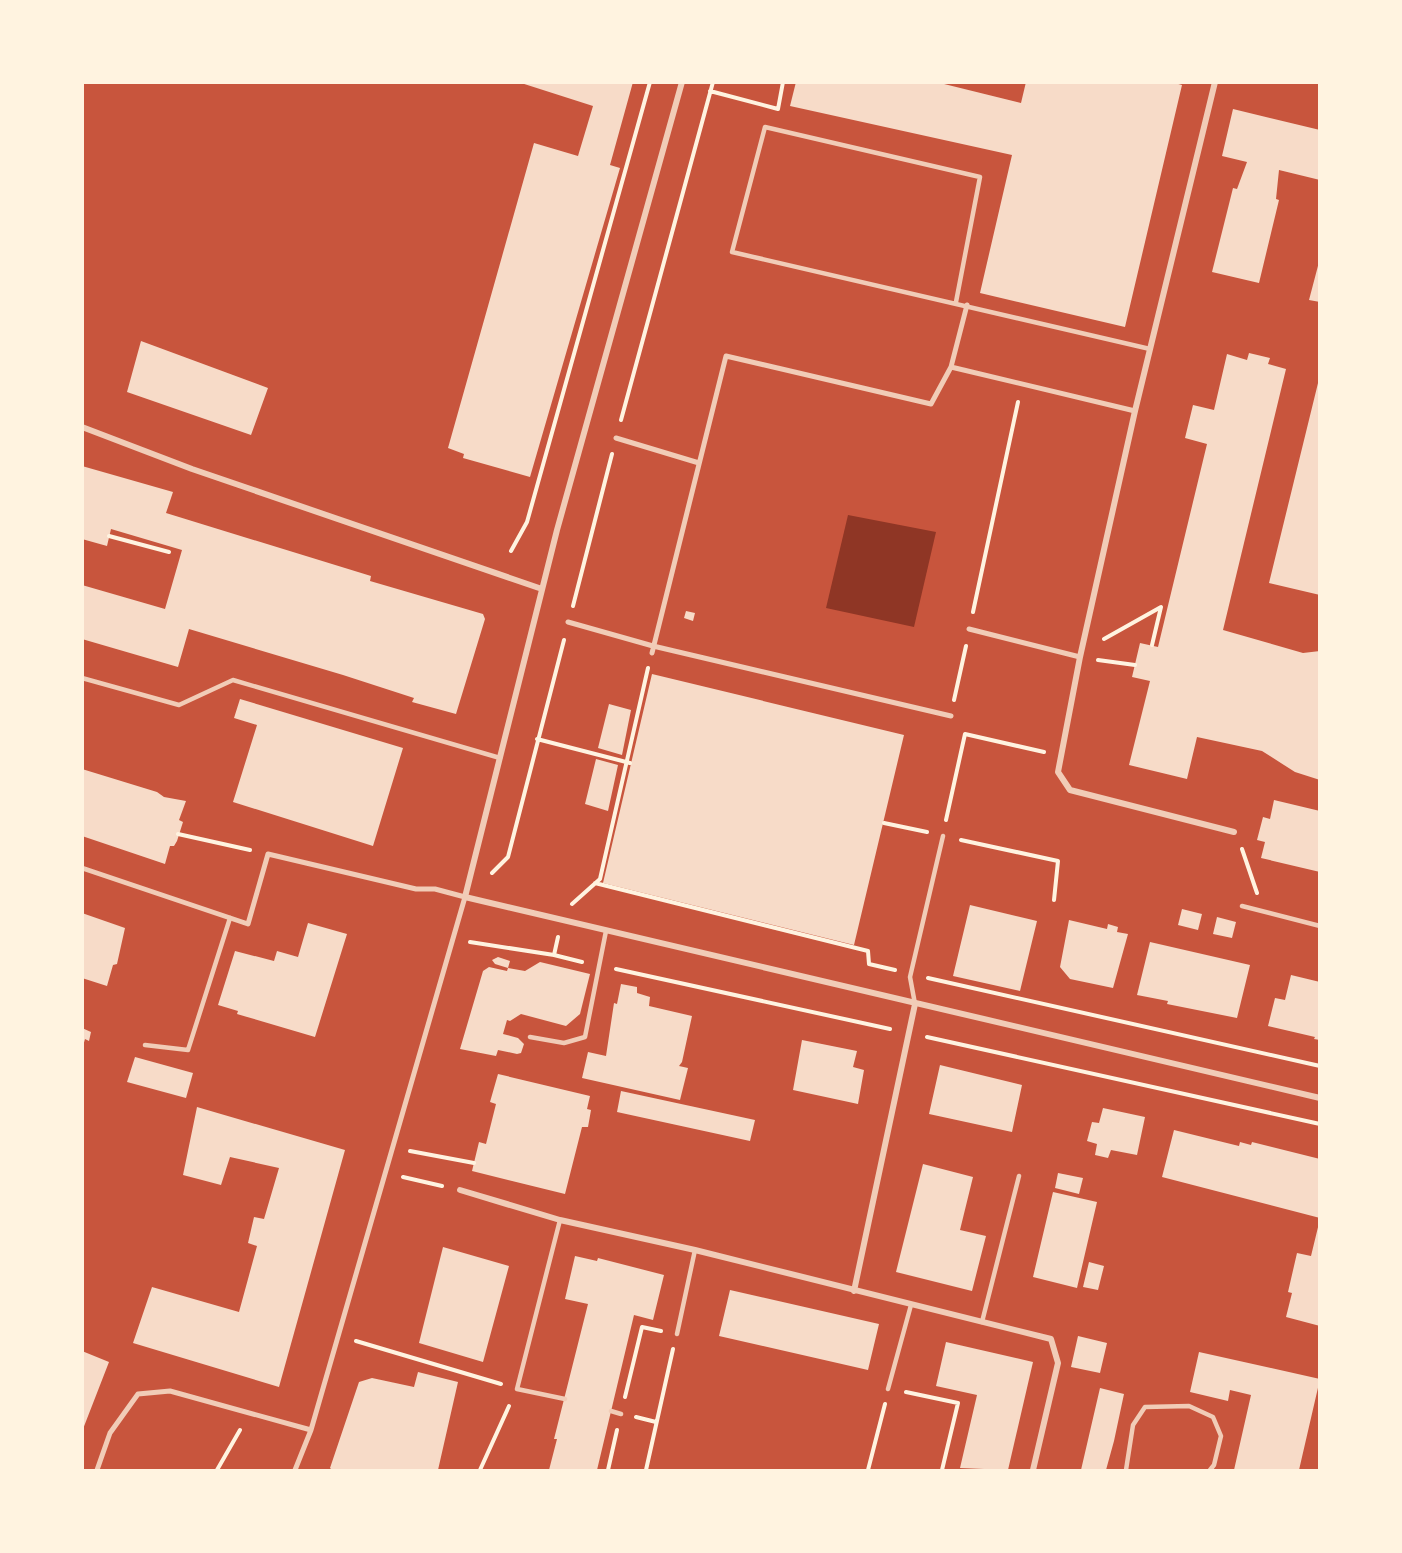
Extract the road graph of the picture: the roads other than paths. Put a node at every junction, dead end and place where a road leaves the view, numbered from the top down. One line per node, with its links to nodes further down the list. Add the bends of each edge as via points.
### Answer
1 (682, 82): 11 (street)
2 (1215, 82): 5 (street)
3 (956, 302): 3 (lane, via 980,177 765,127 732,252); 4 (lane)
4 (967, 305): 5 (lane); 6 (street)
5 (1150, 349): 7 (street)
6 (951, 367): 7 (street); 10 (street, via 931,404 726,356)
7 (1136, 411): 16 (street)
8 (82, 427): 11 (street, via 192,469)
9 (616, 438): 10 (street)
10 (699, 463): 14 (street)
11 (542, 588): 19 (street)
12 (568, 622): 14 (street)
13 (969, 629): 16 (street)
14 (653, 646): 15 (street); 18 (street)
15 (652, 653)
16 (1080, 657): 20 (street, via 1058,772 1070,790)
17 (82, 678): 19 (lane, via 178,705 234,680)
18 (951, 716)
19 (500, 758): 23 (street)
20 (1234, 832)
21 (943, 836): 28 (lane, via 910,974)
22 (82, 868): 25 (street)
23 (465, 897): 25 (street, via 268,854 248,924); 27 (street); 44 (street)
24 (1242, 906): 26 (lane)
25 (230, 918): 30 (lane, via 188,1050)
26 (1320, 926)
27 (606, 931): 28 (street); 29 (lane, via 585,1037 564,1043)
28 (915, 1004): 31 (street); 36 (street)
29 (530, 1037)
30 (145, 1045)
31 (1320, 1098)
32 (1019, 1176): 38 (lane)
33 (460, 1190): 34 (street)
34 (560, 1220): 35 (street); 41 (lane, via 517,1389)
35 (695, 1250): 36 (street); 39 (lane)
36 (854, 1291): 37 (street)
37 (911, 1305): 38 (street); 40 (lane)
38 (982, 1322): 47 (street, via 1050,1339 1058,1363)
39 (677, 1334)
40 (888, 1389)
41 (565, 1400)
42 (611, 1411): 43 (lane)
43 (621, 1413)
44 (310, 1430): 45 (street, via 170,1391 138,1394 110,1433); 46 (street)
45 (97, 1470)
46 (294, 1470)
47 (1033, 1470)
48 (1126, 1470): 49 (lane, via 1133,1425 1145,1407 1189,1406 1213,1417 1221,1436)
49 (1210, 1470)

